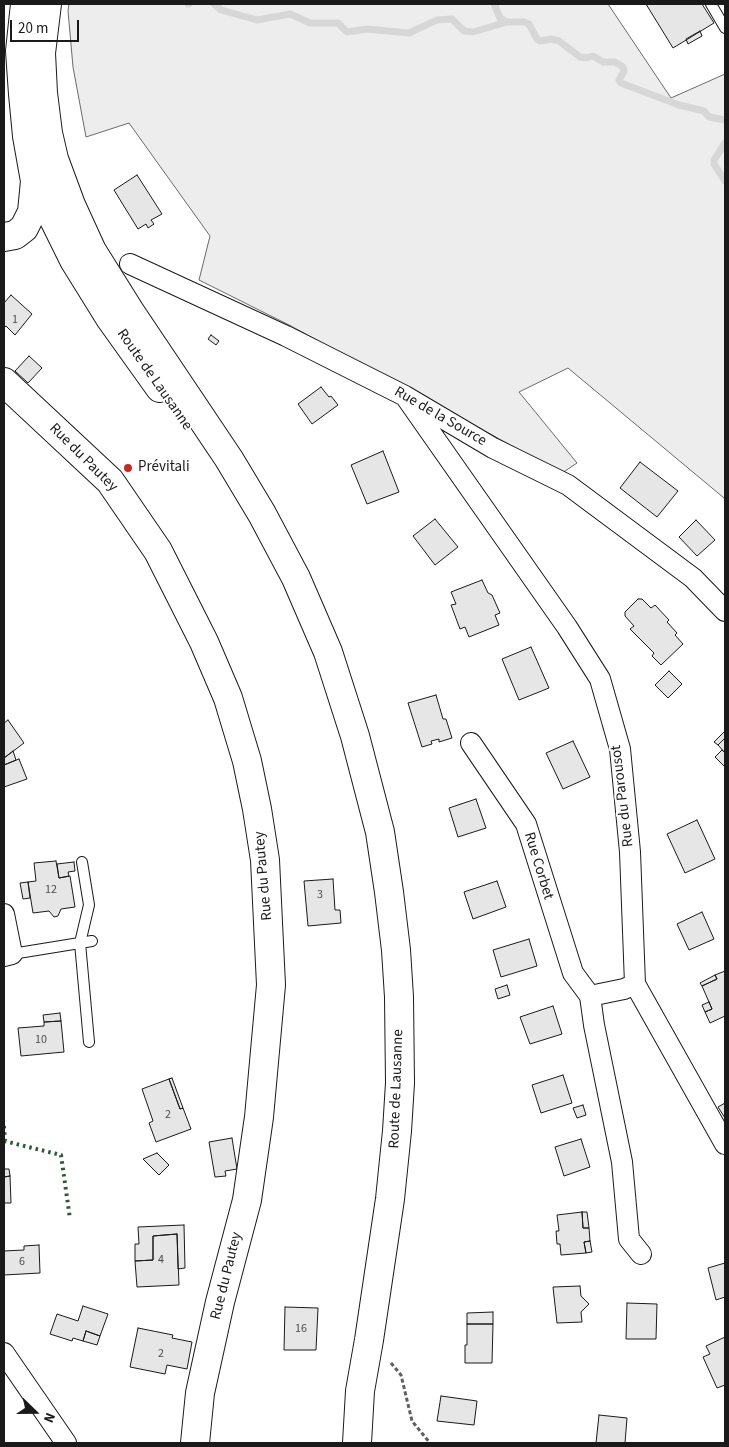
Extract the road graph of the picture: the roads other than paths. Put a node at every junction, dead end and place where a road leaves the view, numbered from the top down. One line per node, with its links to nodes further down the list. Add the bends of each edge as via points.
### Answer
1 (25, 4): 5 (main road, Route de Lausanne, via 20,51 22,94)
2 (47, 4): 11 (main road, Route de Lausanne, via 41,52 43,93 54,160 71,205 92,251 229,459 275,538 328,652)
3 (712, 4): 4 (lane)
4 (725, 28)
5 (35, 181): 6 (main road, via 32,212 24,228 15,235); 11 (main road, Route de Lausanne, via 74,260 110,318 215,466 258,535)
6 (4, 237)
7 (130, 264): 9 (street, Rue de la Source, via 286,336)
8 (4, 382): 25 (main road, Rue du Pautey, via 110,481 158,551 228,698 258,809 265,860 271,985 259,1117 247,1200 200,1393)
9 (405, 396): 10 (street, Rue de la Source, via 493,448 568,486 693,578); 18 (street, Rue du Parousot, via 600,679 620,749 630,852)
10 (725, 611)
11 (355, 736): 26 (main road, Route de Lausanne, via 380,832 390,892 399,997 400,1083 390,1200 360,1391)
12 (471, 743): 19 (street, Rue Corbet, via 526,824 573,973)
13 (82, 862): 16 (lane, via 89,905)
14 (4, 914): 17 (street)
15 (92, 941): 16 (lane)
16 (80, 943): 17 (lane); 20 (lane)
17 (8, 955)
18 (635, 984): 19 (street); 21 (street, Rue du Parousot)
19 (590, 996): 22 (street, Rue Corbet, via 622,1162 629,1239)
20 (89, 1042)
21 (725, 1144)
22 (641, 1254)
23 (4, 1352): 24 (street)
24 (66, 1443)
25 (195, 1443)
26 (356, 1443)

